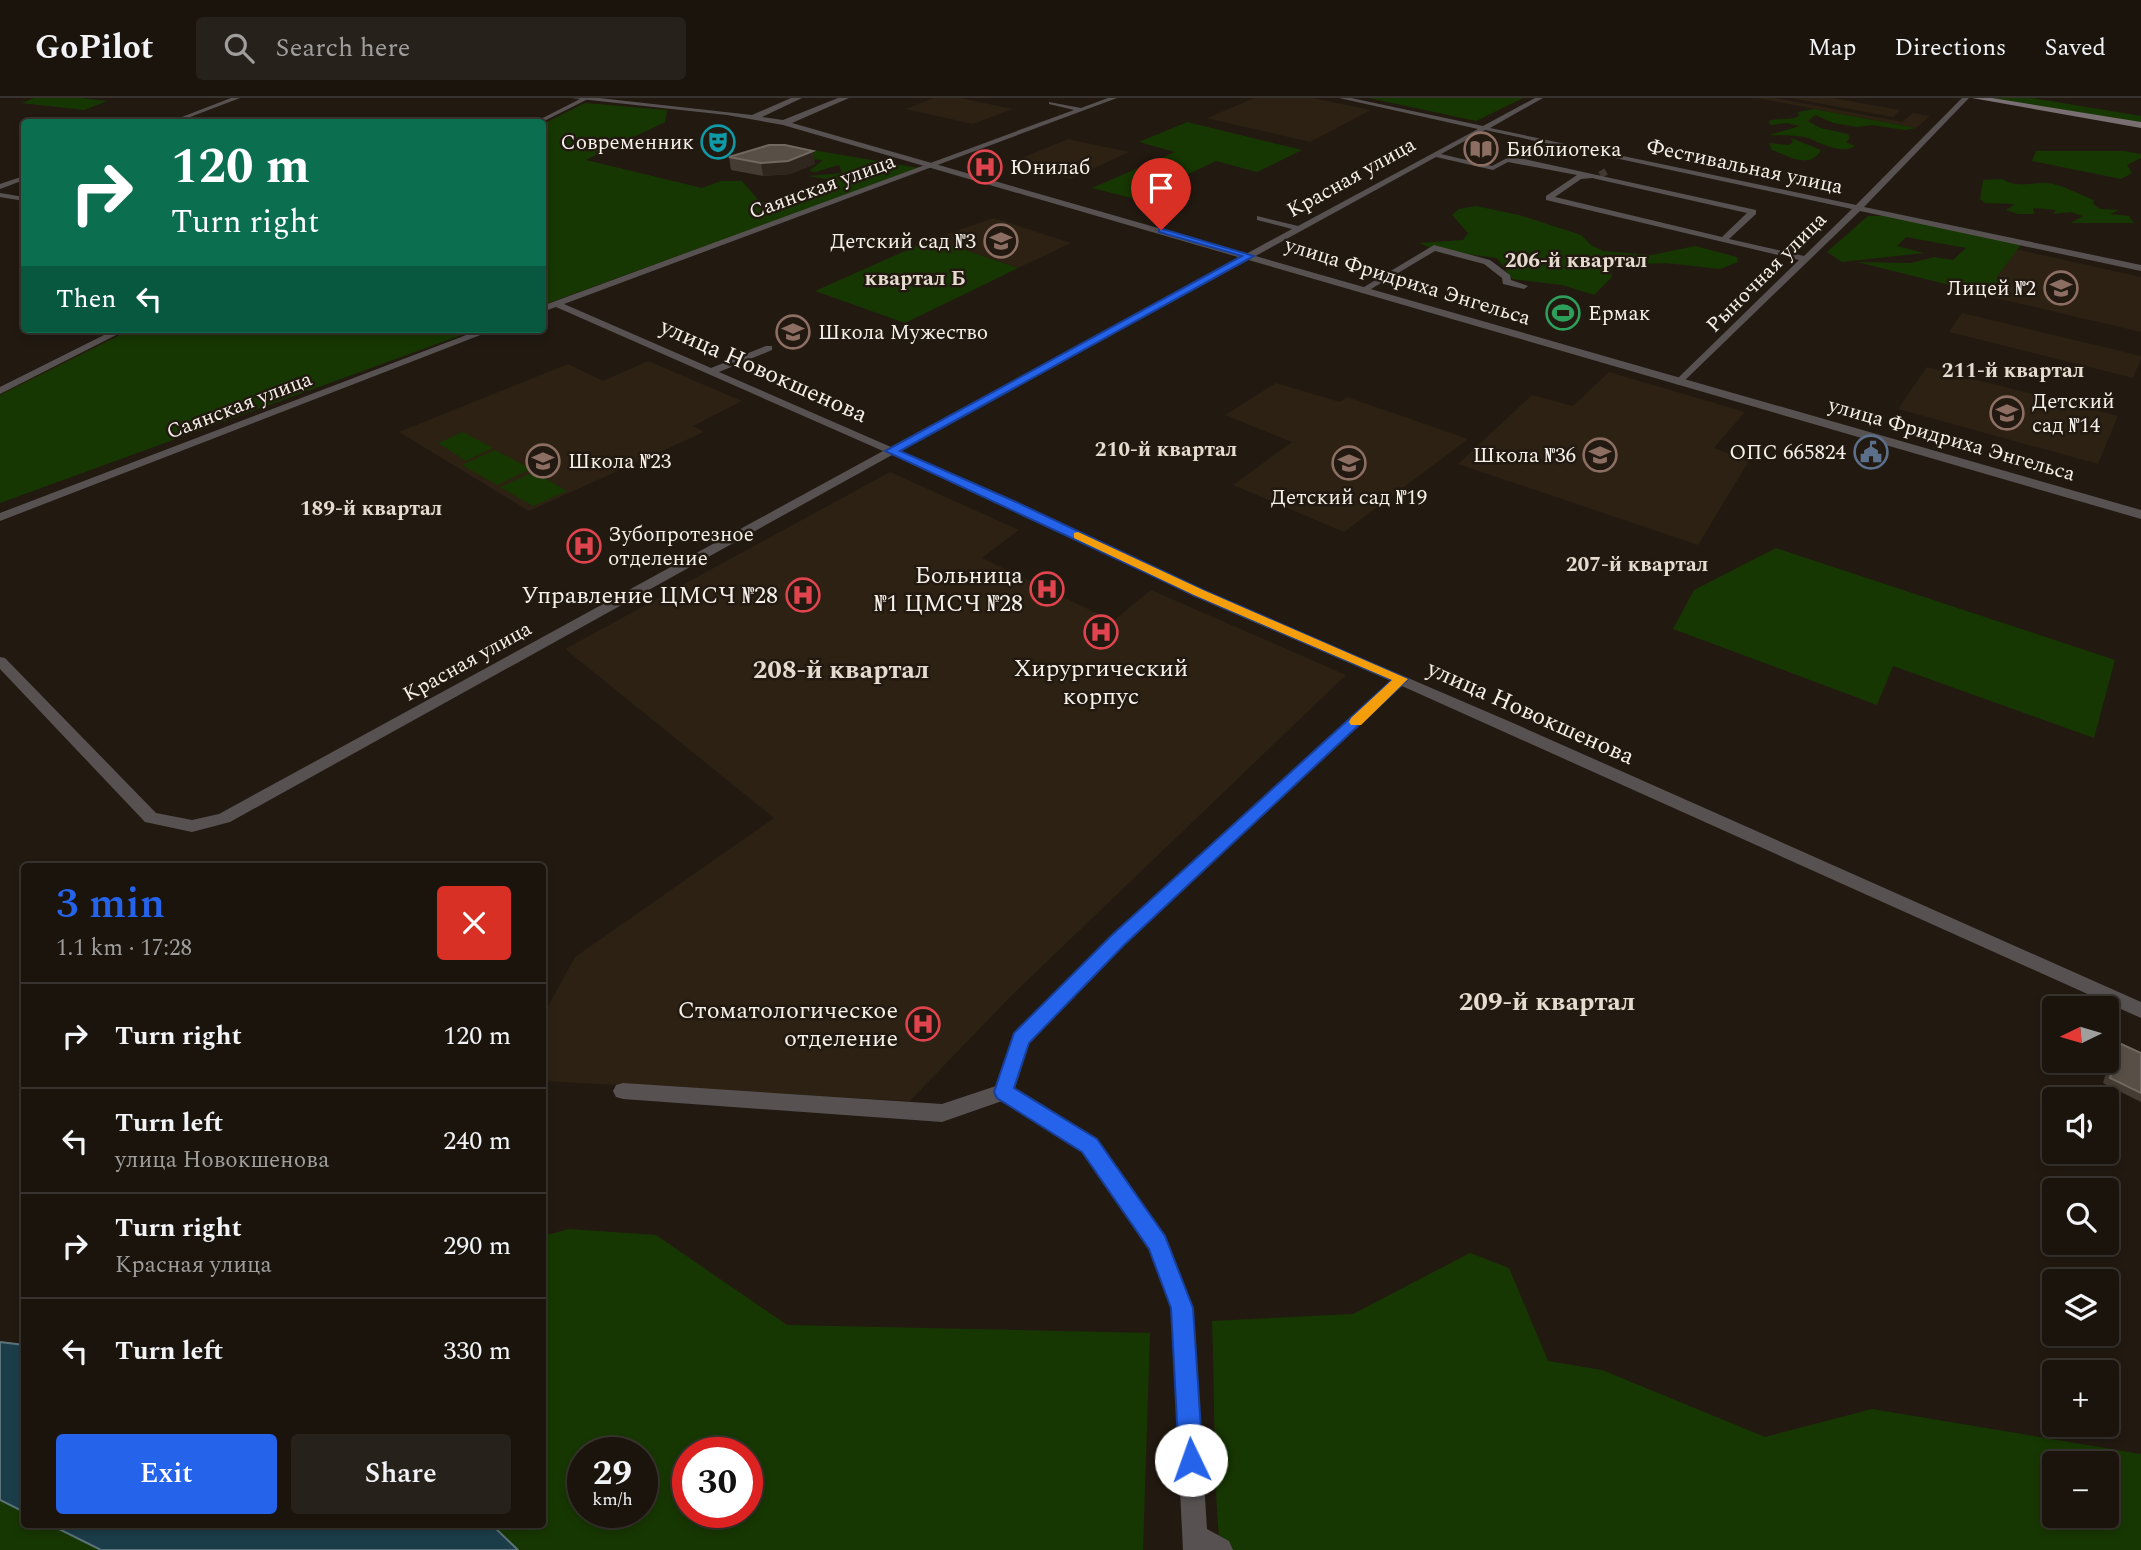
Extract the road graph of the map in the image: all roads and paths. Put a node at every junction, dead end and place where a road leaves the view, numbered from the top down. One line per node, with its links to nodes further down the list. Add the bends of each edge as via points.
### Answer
1 (237, 98): 16 (street)
2 (575, 98): 3 (street, улица Фридриха Энгельса)
3 (586, 98): 15 (street, улица Фридриха Энгельса); 17 (street)
4 (798, 98): 15 (street)
5 (845, 98): 18 (street)
6 (1114, 98): 13 (street, Саянская улица)
7 (1342, 98): 20 (street, Фестивальная улица)
8 (1540, 98): 20 (street, Красная улица)
9 (1966, 98): 30 (street, Рыночная улица)
10 (1976, 98): 19 (main road)
11 (2040, 98): 14 (main road)
12 (1051, 103): 13 (street)
13 (1081, 110): 23 (street, Саянская улица)
14 (2141, 114)
15 (754, 117): 18 (street, улица Фридриха Энгельса)
16 (180, 119)
17 (544, 119)
18 (784, 123): 23 (street, улица Фридриха Энгельса)
19 (2141, 125)
20 (1484, 128): 21 (street, Красная улица); 22 (street, Фестивальная улица)
21 (1435, 155): 25 (street, via 1493,168 1507,160 1524,161); 32 (street, Красная улица)
22 (1628, 158): 24 (street); 30 (street, Фестивальная улица)
23 (933, 165): 34 (street, улица Фридриха Энгельса); 39 (street, Саянская улица)
24 (1615, 166)
25 (1598, 176): 33 (street, via 1753,212); 33 (street, via 1579,177 1549,198)
26 (21, 179): 27 (street)
27 (0, 187)
28 (0, 195): 29 (street)
29 (21, 198)
30 (1858, 208): 35 (street, Рыночная улица); 36 (street, Фестивальная улица)
31 (1260, 218): 32 (street)
32 (1301, 229): 34 (street, Красная улица)
33 (1723, 240): 35 (street)
34 (1250, 256): 38 (street, улица Фридриха Энгельса); 47 (street, Красная улица)
35 (1804, 259): 45 (street, Рыночная улица)
36 (2141, 268)
37 (1524, 286): 38 (street, via 1506,282 1507,277 1487,262 1434,247)
38 (1363, 290): 45 (street, улица Фридриха Энгельса)
39 (556, 304): 40 (street, Саянская улица); 44 (street, улица Новокшенова)
40 (546, 308)
41 (114, 333): 46 (street)
42 (481, 333): 49 (street, Саянская улица)
43 (769, 348): 44 (street)
44 (713, 371): 47 (street, улица Новокшенова)
45 (1680, 382): 48 (street, улица Фридриха Энгельса)
46 (0, 390)
47 (891, 451): 50 (street, Красная улица, via 223,818 192,826 151,818); 51 (street, улица Новокшенова, via 1199,593)
48 (2141, 515)
49 (0, 517)
50 (0, 661)
51 (1401, 679): 52 (street, улица Новокшенова); 54 (street, via 1118,940 1021,1039)
52 (2141, 1010)
53 (623, 1091): 54 (street, via 942,1113)
54 (1004, 1092): 55 (street, via 1090,1146 1157,1244 1182,1308)
55 (1196, 1543): 56 (street)
56 (1220, 1550)

